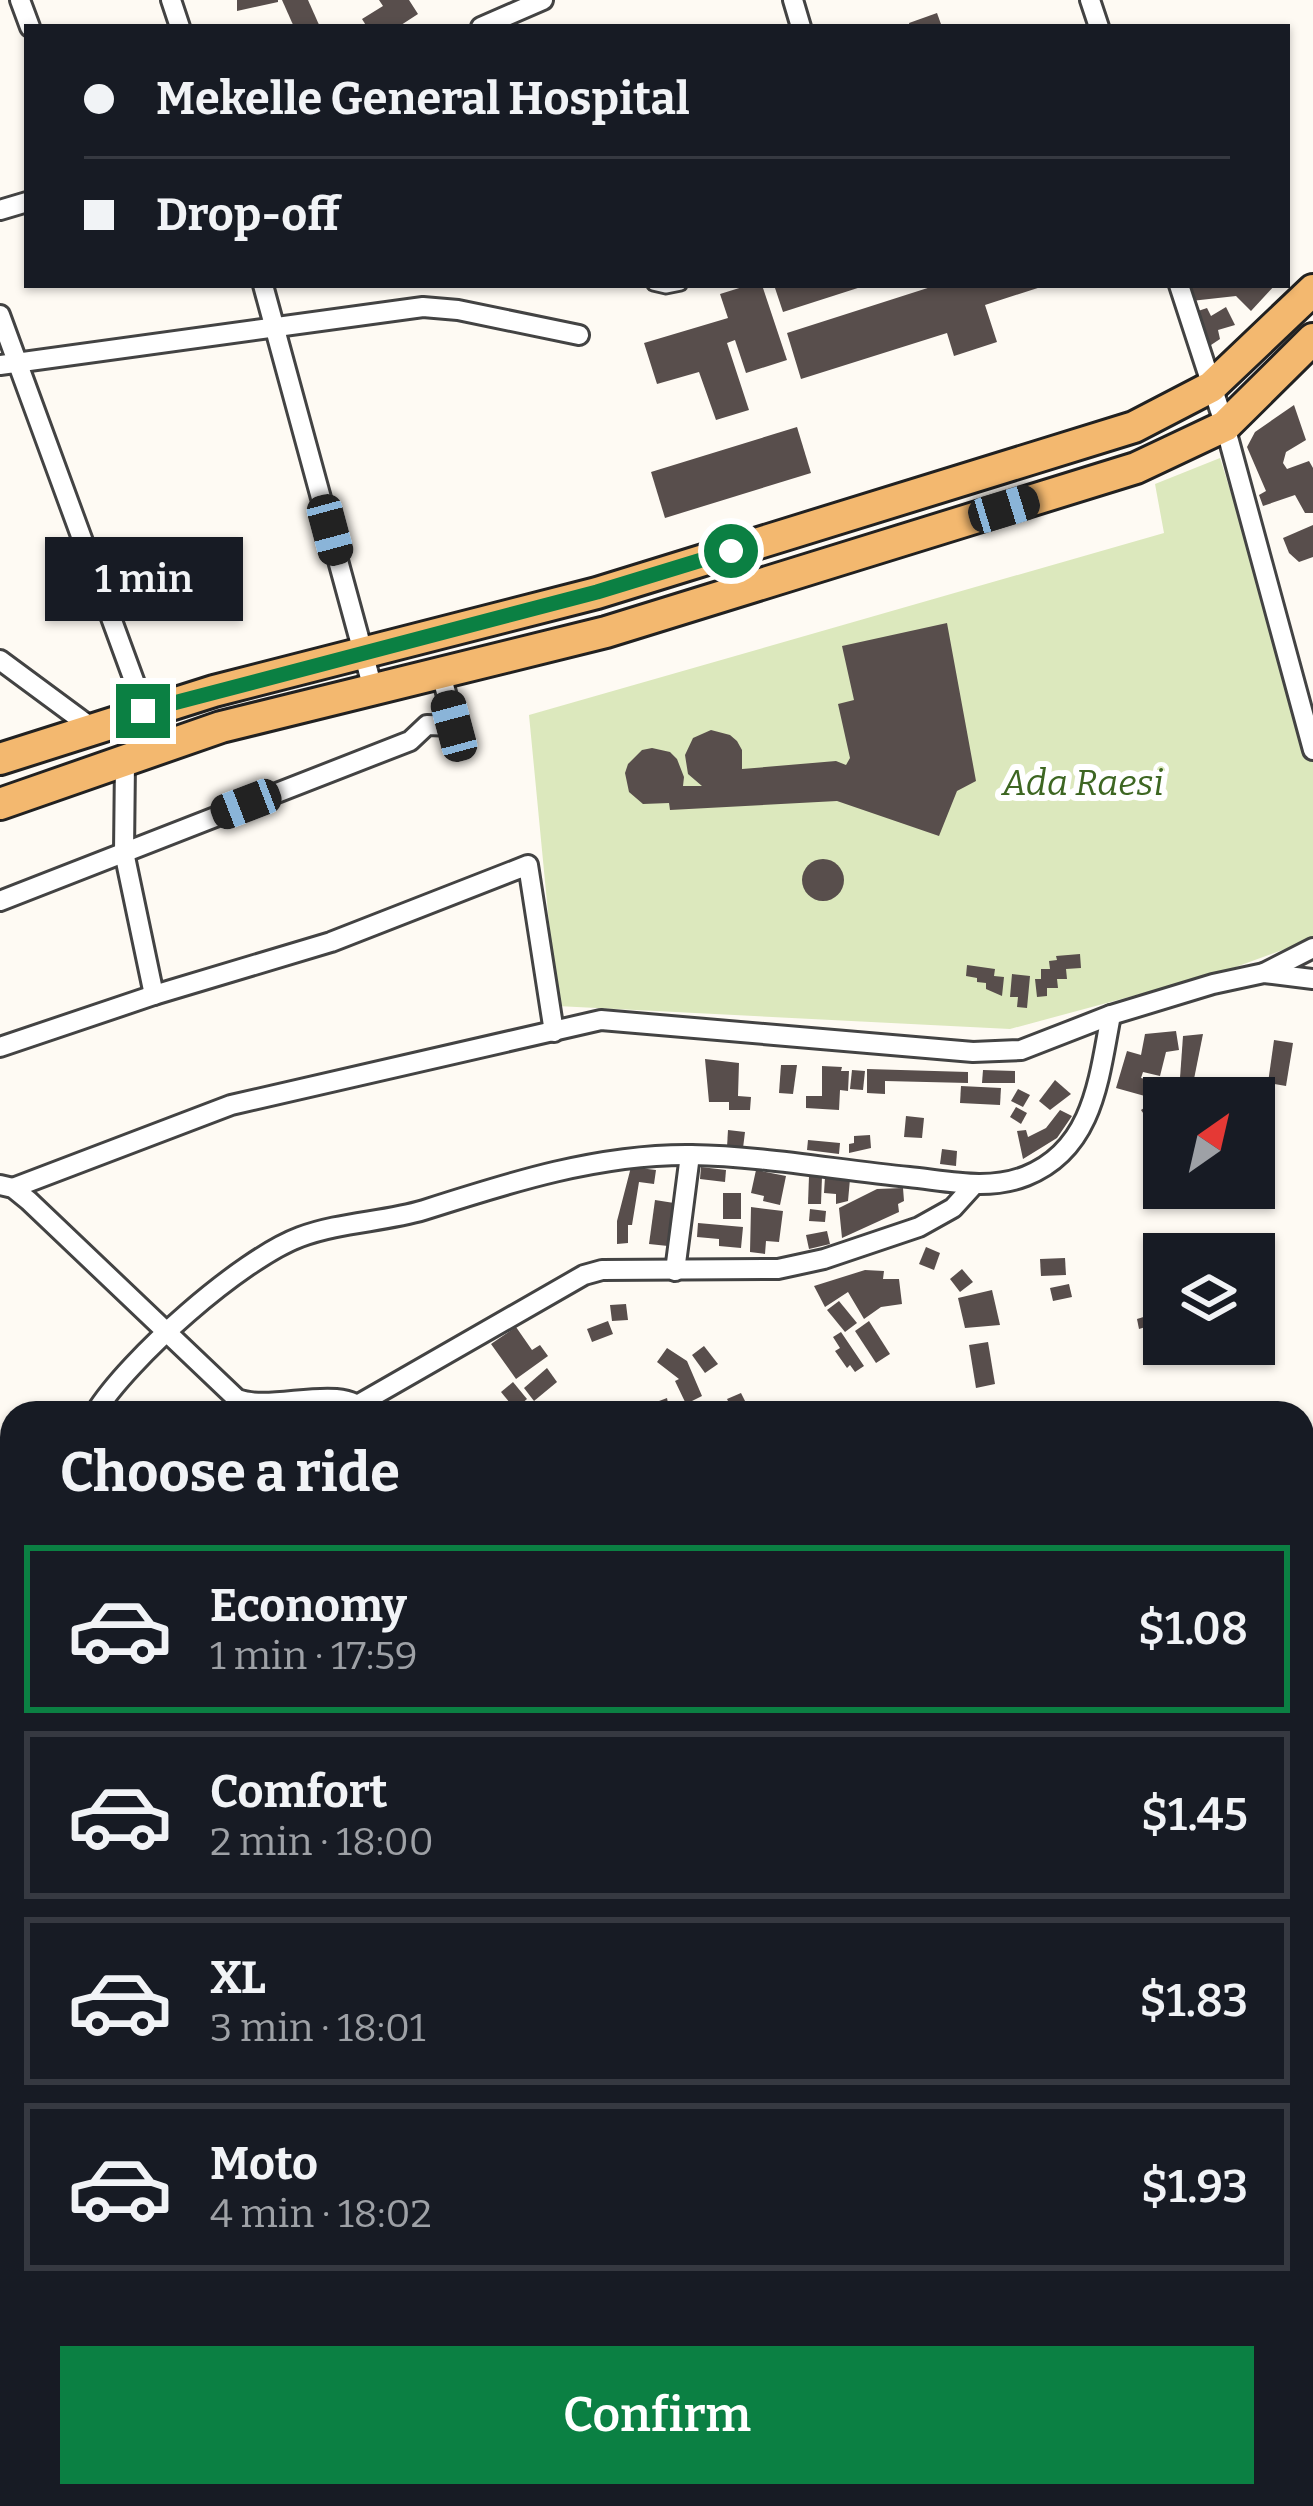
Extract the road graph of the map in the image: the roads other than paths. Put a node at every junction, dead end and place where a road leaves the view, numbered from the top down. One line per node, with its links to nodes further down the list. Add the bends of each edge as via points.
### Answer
1 (543, 0): 2 (street)
2 (488, 24)
3 (264, 288): 7 (street)
4 (1181, 288): 11 (street)
5 (1313, 290): 11 (main road)
6 (0, 315): 10 (street)
7 (275, 326): 8 (street, via 423,307); 10 (street); 14 (street)
8 (579, 335)
9 (1313, 339): 12 (main road)
10 (9, 364): 19 (street)
11 (1211, 387): 12 (street); 13 (main road, via 1134,427)
12 (1225, 426): 15 (main road, via 1136,468); 22 (street)
13 (507, 615): 14 (main road); 15 (main road)
14 (362, 652): 18 (street); 19 (main road)
15 (517, 656): 17 (main road)
16 (0, 660): 20 (street)
17 (441, 674): 18 (main road); 26 (street, via 454,726 427,725 410,741)
18 (374, 689): 21 (main road)
19 (143, 711): 20 (main road); 21 (street)
20 (92, 728): 23 (main road)
21 (158, 746): 24 (main road)
22 (1313, 750)
23 (0, 759)
24 (125, 763): 25 (main road); 26 (street)
25 (0, 804)
26 (124, 852): 27 (street); 31 (street)
27 (0, 902)
28 (1313, 948): 29 (street)
29 (1264, 974): 30 (street); 32 (street)
30 (1313, 979)
31 (154, 994): 33 (street, via 331,942 528,865); 34 (street)
32 (1111, 1015): 33 (street, via 1021,1050 997,1051 601,1020); 37 (street, via 1093,1108 1066,1148 1027,1175)
33 (554, 1032): 36 (street, via 231,1105)
34 (0, 1047)
35 (690, 1155): 37 (street); 38 (street); 39 (street, via 595,1162 298,1237 239,1269)
36 (6, 1186): 39 (street)
37 (973, 1186): 38 (street, via 919,1227 824,1258 778,1269)
38 (675, 1271): 44 (street, via 584,1275)
39 (169, 1334): 40 (street); 41 (street)
40 (102, 1401)
41 (246, 1401)
42 (314, 1401): 43 (street)
43 (348, 1401)
44 (376, 1401)

